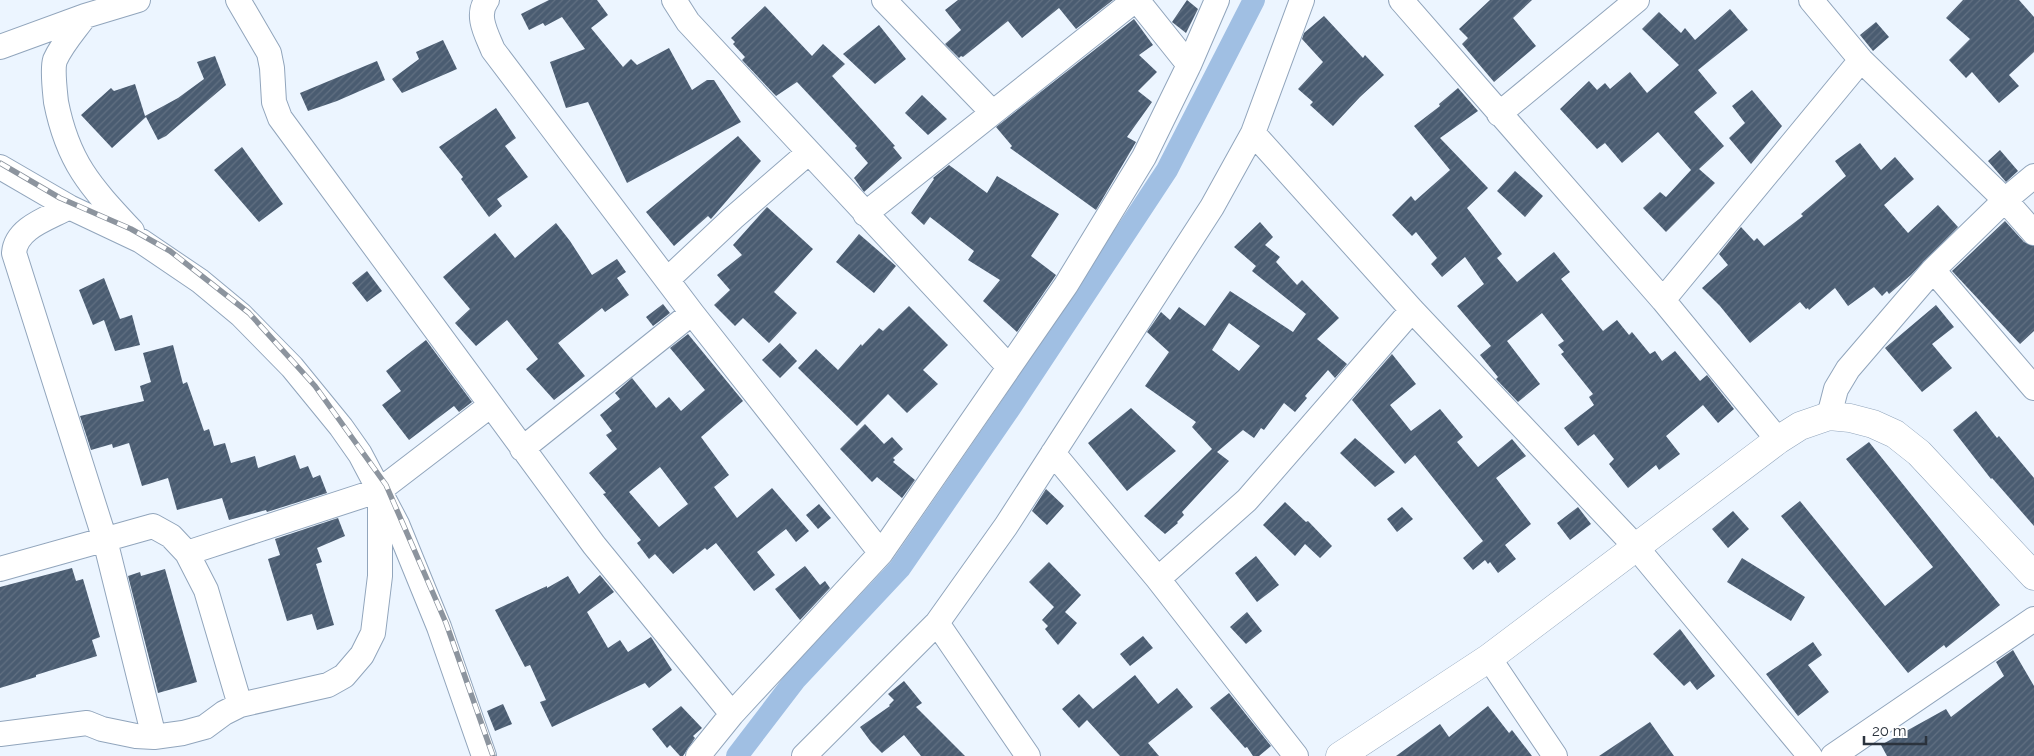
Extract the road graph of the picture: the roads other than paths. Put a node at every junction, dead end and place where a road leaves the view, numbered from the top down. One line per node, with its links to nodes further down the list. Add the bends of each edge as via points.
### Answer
1 (138, 0): 12 (street)
2 (238, 0): 34 (street, via 268,53 274,102 280,118)
3 (488, 0): 28 (street, via 484,4 482,26 494,50)
4 (674, 0): 19 (street, via 688,22)
5 (884, 0): 16 (street)
6 (1136, 0): 15 (street); 16 (street)
7 (1217, 0): 15 (street)
8 (1302, 0): 18 (street)
9 (1401, 0): 17 (street)
10 (1637, 0): 17 (street)
11 (1811, 0): 14 (street)
12 (85, 16): 13 (street); 26 (street, via 54,62 54,92 60,125 83,175)
13 (0, 47)
14 (1861, 60): 22 (street); 29 (street)
15 (1189, 65): 32 (street, via 1144,157 1066,285)
16 (992, 112): 24 (street)
17 (1499, 114): 29 (street)
18 (1253, 134): 30 (street); 38 (street, via 1212,207)
19 (808, 153): 24 (street); 28 (street)
20 (0, 167): 23 (street)
21 (2034, 176): 22 (street)
22 (2005, 200): 25 (street); 27 (street)
23 (69, 207): 26 (street); 40 (street, via 24,232 17,239 14,252)
24 (866, 214): 32 (street)
25 (2034, 233)
26 (142, 241): 39 (street, via 234,309 292,367 341,426)
27 (1933, 270): 33 (street); 35 (street, via 1848,369 1836,389)
28 (668, 280): 31 (street)
29 (1664, 300): 36 (street)
30 (1412, 310): 41 (street); 46 (street, via 1247,500)
31 (692, 313): 37 (street); 42 (street)
32 (1009, 367): 42 (street)
33 (2034, 388)
34 (491, 405): 37 (street); 39 (street)
35 (1829, 416): 36 (street, via 1800,426); 45 (street, via 1866,422 1895,434 1918,453)
36 (1778, 440): 41 (street)
37 (522, 449): 51 (street, via 594,545)
38 (1053, 453): 46 (street); 48 (street)
39 (380, 490): 43 (street); 50 (street, via 378,602 373,633 362,655 344,676 328,685); 55 (street, via 439,627)
40 (105, 540): 43 (street, via 153,526 171,536); 44 (street); 53 (street)
41 (1636, 547): 49 (street); 62 (street)
42 (881, 553): 51 (street)
43 (188, 554): 50 (street, via 206,590)
44 (0, 569)
45 (2034, 576)
46 (1158, 579): 59 (street)
47 (2034, 619): 54 (street)
48 (937, 623): 57 (street); 58 (street)
49 (1489, 658): 60 (street); 61 (street)
50 (240, 705): 53 (street, via 205,727)
51 (732, 714): 56 (street)
52 (0, 734): 53 (street, via 86,723 120,734)
53 (154, 737)
54 (1846, 752)
55 (484, 756)
56 (698, 756)
57 (804, 756)
58 (1028, 756)
59 (1296, 756)
60 (1340, 756)
61 (1556, 756)
62 (1810, 756)

